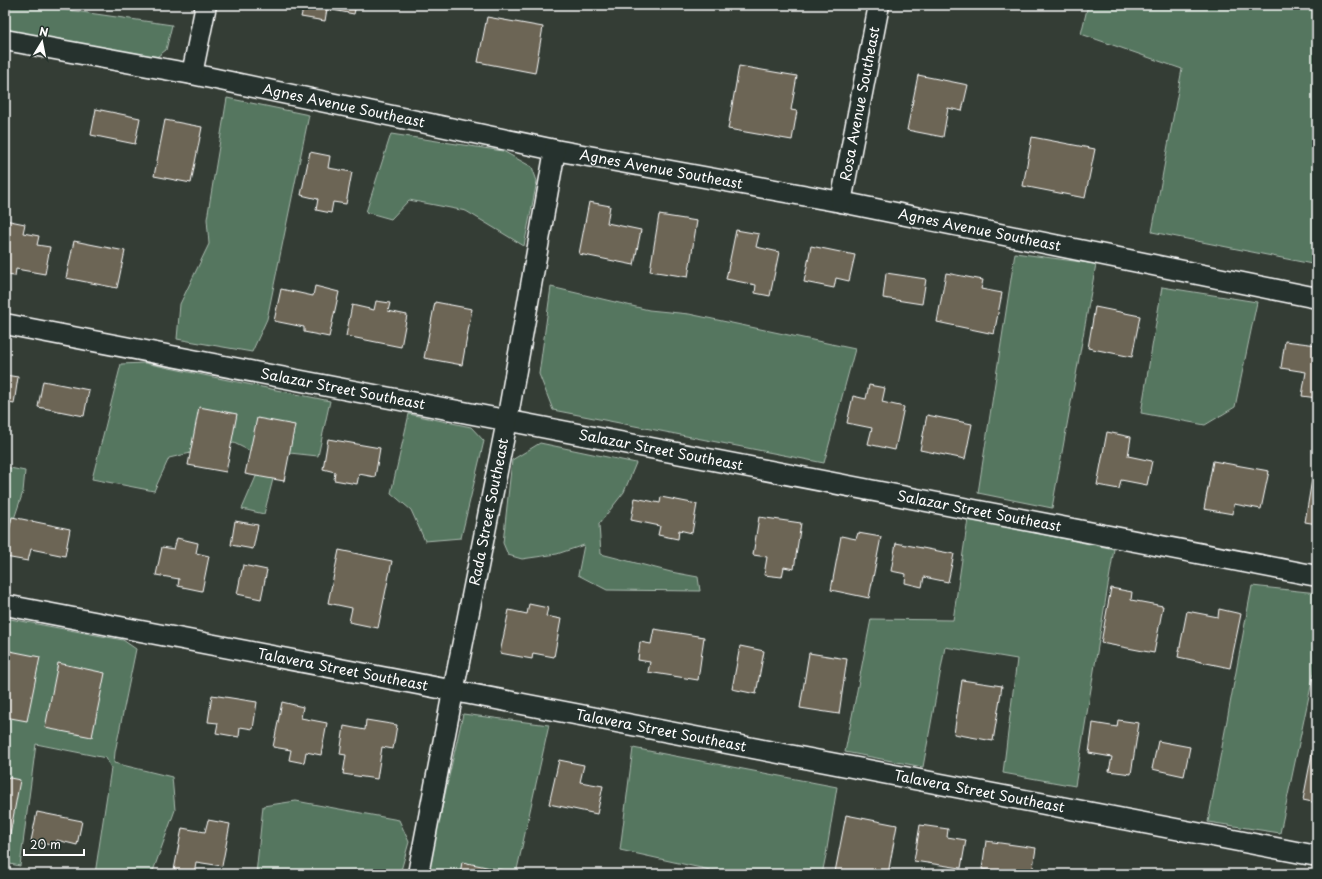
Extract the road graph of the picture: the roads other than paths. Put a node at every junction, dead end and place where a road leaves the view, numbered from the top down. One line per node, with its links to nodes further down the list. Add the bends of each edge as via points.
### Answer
1 (206, 5): 4 (street)
2 (879, 5): 6 (street, Rosa Avenue Southeast)
3 (5, 40): 4 (street, Agnes Avenue Southeast)
4 (192, 74): 5 (street, Agnes Avenue Southeast)
5 (555, 150): 6 (street, Agnes Avenue Southeast); 9 (street, Rada Street Southeast)
6 (841, 202): 7 (street, Agnes Avenue Southeast)
7 (1317, 298)
8 (5, 324): 9 (street, Salazar Street Southeast)
9 (507, 420): 10 (street, Salazar Street Southeast); 12 (street, Rada Street Southeast)
10 (1317, 576)
11 (5, 606): 12 (street, Talavera Street Southeast)
12 (453, 692): 13 (street, Talavera Street Southeast); 14 (street, Rada Street Southeast)
13 (1317, 856)
14 (418, 874)

